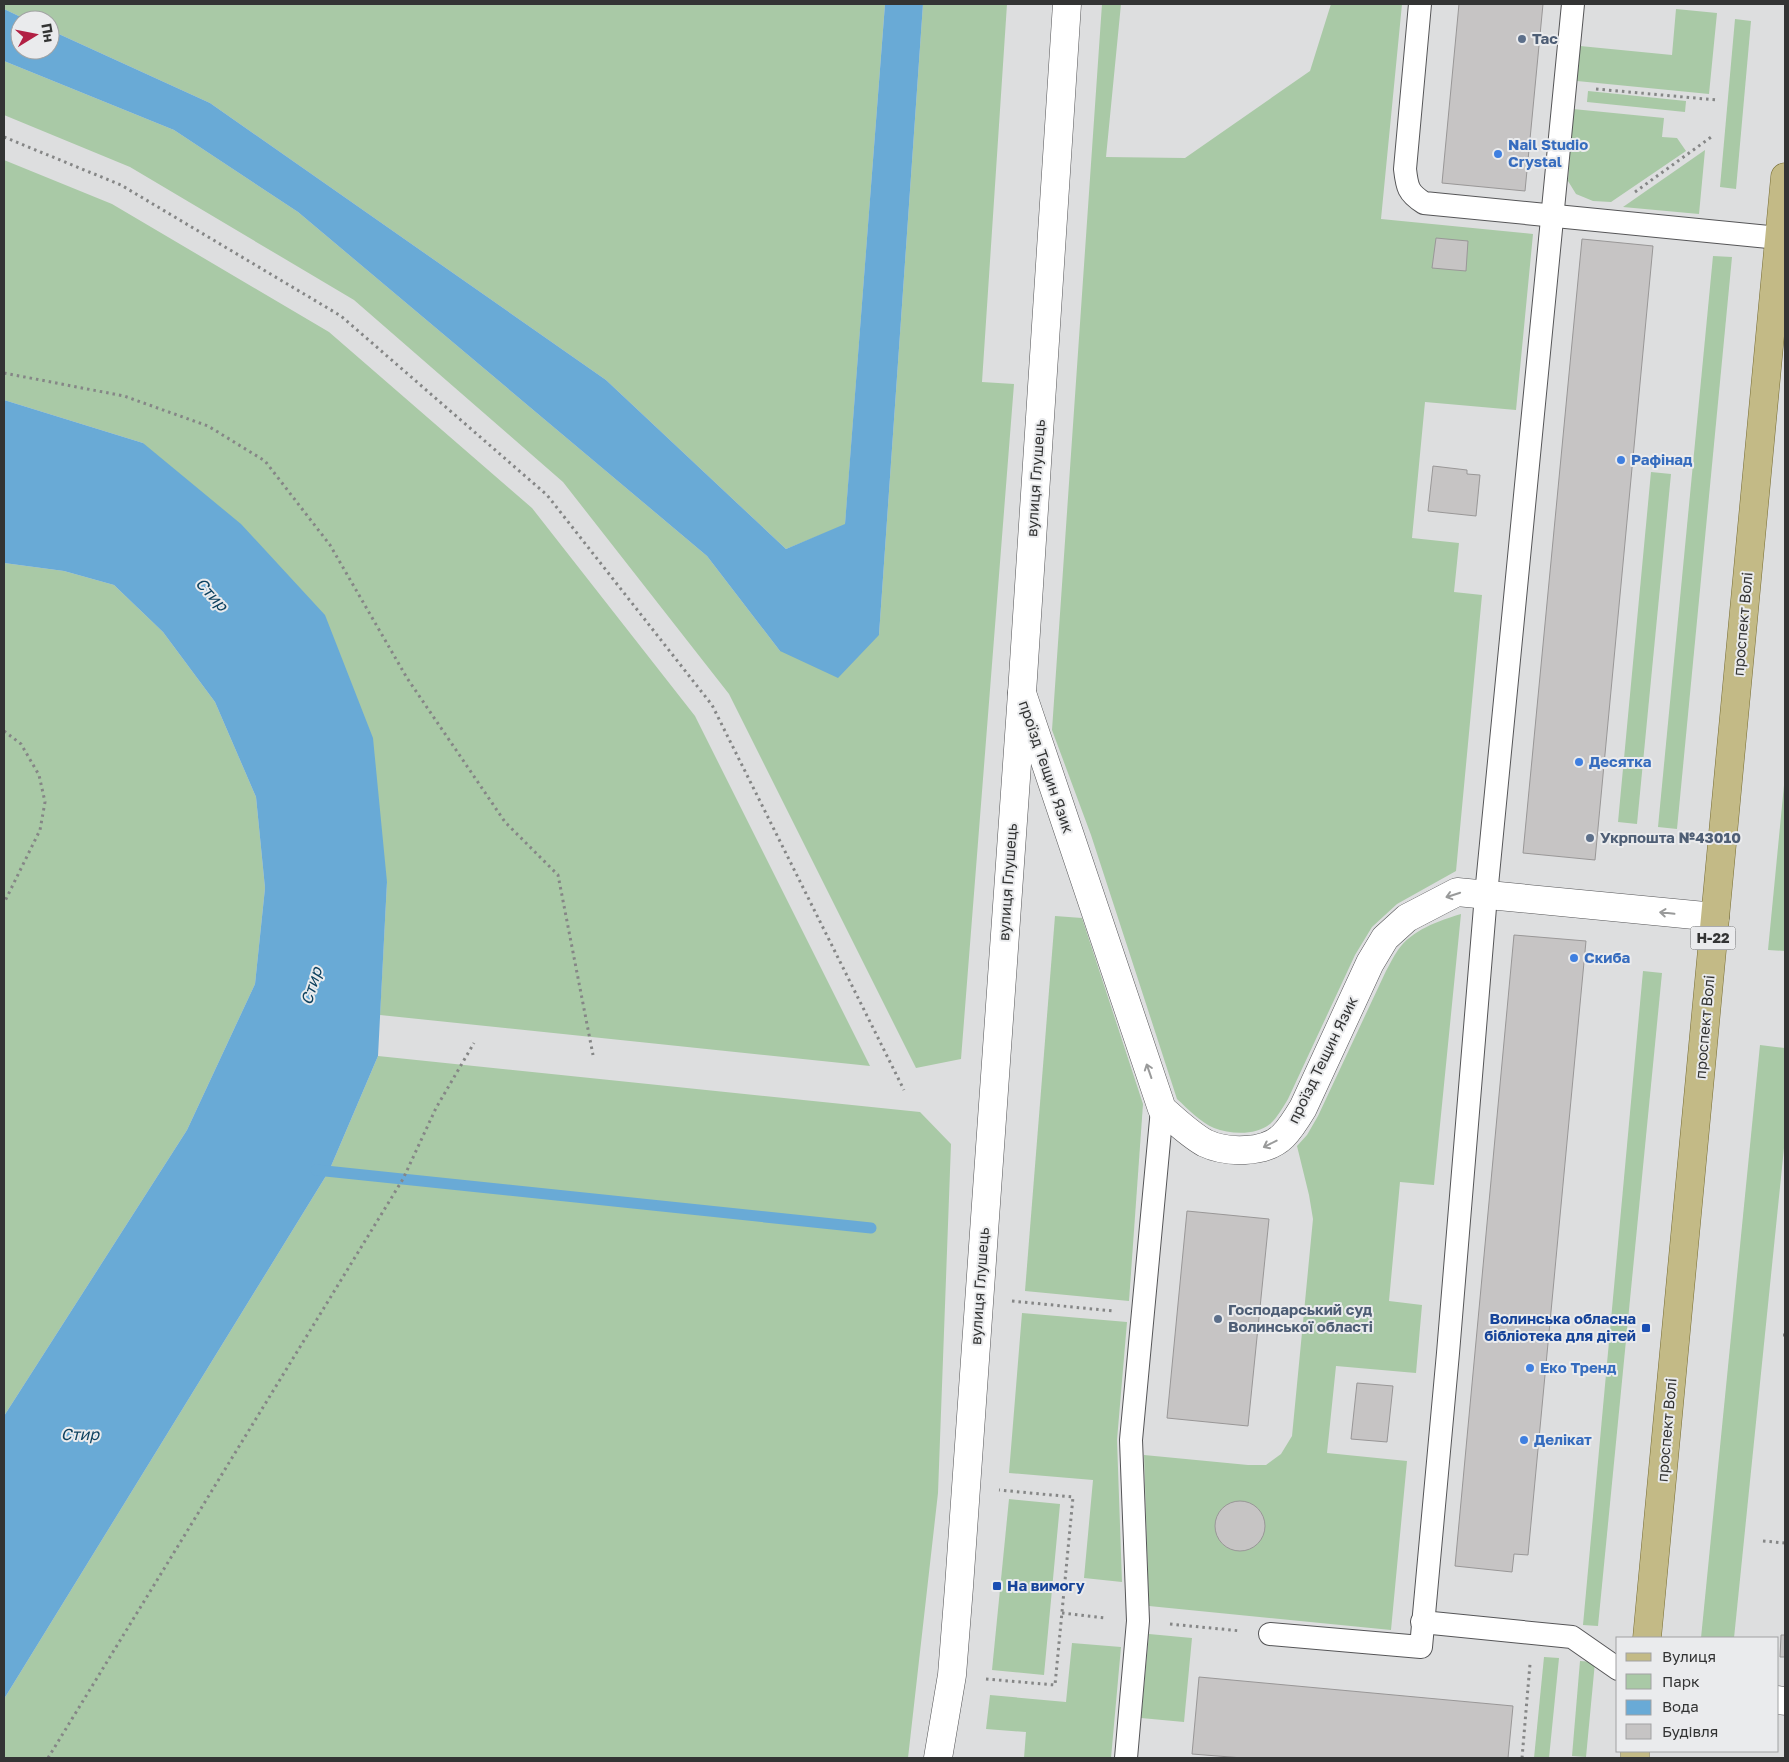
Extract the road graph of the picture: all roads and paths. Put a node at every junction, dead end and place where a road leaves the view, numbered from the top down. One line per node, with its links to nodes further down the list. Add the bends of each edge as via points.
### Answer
1 (1067, 4): 13 (street, вулиця Глушець)
2 (1420, 4): 9 (lane, via 1405,169 1412,195 1424,203)
3 (1573, 4): 4 (lane)
4 (1565, 86): 5 (path); 9 (lane)
5 (1717, 100)
6 (1714, 136): 10 (path)
7 (4, 137): 20 (path, via 121,185 341,316 547,495 712,706)
8 (1785, 177): 11 (main road, проспект Волі / Н-22)
9 (1552, 216): 10 (lane); 15 (lane)
10 (1596, 220): 11 (lane)
11 (1779, 238): 17 (main road, проспект Волі / Н-22)
12 (4, 373): 19 (path, via 124,396 208,426 265,461 330,545 407,678 505,822 558,874)
13 (1022, 694): 21 (street, проїзд Тещин Язик, one-way to 13); 22 (street, вулиця Глушець)
14 (4, 731): 16 (path, via 21,744 39,774 45,802 40,830)
15 (1486, 895): 17 (street, проїзд Тещин Язик, one-way to 15); 21 (street, проїзд Тещин Язик, one-way to 21, via 1457,892 1407,918 1385,938 1370,963 1303,1108 1281,1138 1264,1147 1244,1150 1223,1148 1206,1143 1185,1130); 27 (lane)
16 (4, 903)
17 (1715, 918): 31 (main road, проспект Волі / Н-22)
18 (474, 1043): 34 (path, via 436,1108 403,1179)
19 (593, 1056)
20 (904, 1090)
21 (1162, 1109): 23 (lane)
22 (979, 1297): 23 (path); 24 (street, вулиця Глушець)
23 (1143, 1314): 36 (lane, via 1131,1440 1138,1621)
24 (966, 1486): 33 (street, вулиця Глушець); 33 (path, via 1073,1497 1055,1686)
25 (1763, 1541): 26 (path)
26 (1785, 1543)
27 (1422, 1622): 29 (lane); 30 (lane, via 1421,1648)
28 (1198, 1627): 30 (path)
29 (1532, 1633): 32 (lane, via 1572,1636); 37 (path)
30 (1270, 1634)
31 (1647, 1637)
32 (1616, 1668)
33 (952, 1675): 35 (street, вулиця Глушець)
34 (48, 1758)
35 (938, 1758)
36 (1126, 1758)
37 (1522, 1758)

